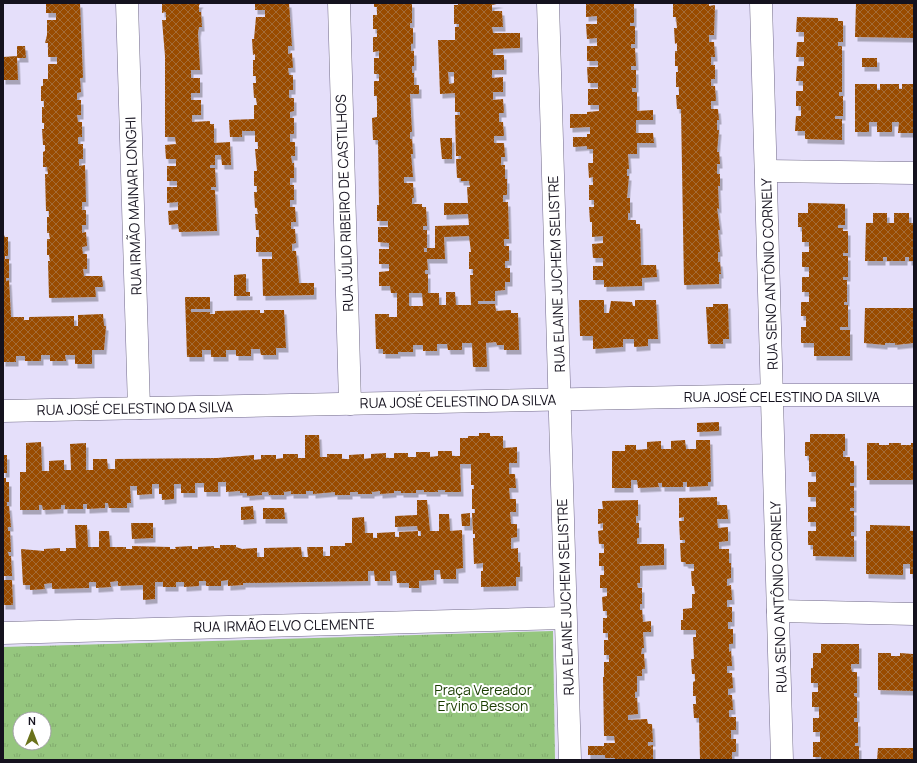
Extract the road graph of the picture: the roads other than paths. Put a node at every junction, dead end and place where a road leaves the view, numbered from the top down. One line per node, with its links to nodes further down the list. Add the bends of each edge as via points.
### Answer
1 (127, 3): 11 (street, RUA IRMÃO MAINAR LONGHI)
2 (339, 3): 10 (street, RUA JÚLIO RIBEIRO DE CASTILHOS)
3 (548, 3): 9 (street, RUA ELAINE JUCHEM SELISTRE)
4 (761, 3): 5 (street, RUA SENO ANTÔNIO CORNELY)
5 (766, 171): 6 (street); 7 (street, RUA SENO ANTÔNIO CORNELY)
6 (914, 173)
7 (772, 395): 8 (street, RUA JOSÉ CELESTINO DA SILVA); 9 (street, RUA JOSÉ CELESTINO DA SILVA); 13 (street, RUA SENO ANTÔNIO CORNELY)
8 (914, 395)
9 (559, 400): 10 (street, RUA JOSÉ CELESTINO DA SILVA); 15 (street, RUA ELAINE JUCHEM SELISTRE)
10 (350, 404): 11 (street, RUA JOSÉ CELESTINO DA SILVA)
11 (139, 408): 12 (street, RUA JOSÉ CELESTINO DA SILVA)
12 (3, 411)
13 (778, 611): 14 (street); 18 (street, RUA SENO ANTÔNIO CORNELY)
14 (914, 614)
15 (566, 618): 16 (street, RUA IRMÃO ELVO CLEMENTE); 17 (street, RUA ELAINE JUCHEM SELISTRE)
16 (3, 633)
17 (570, 760)
18 (782, 760)

